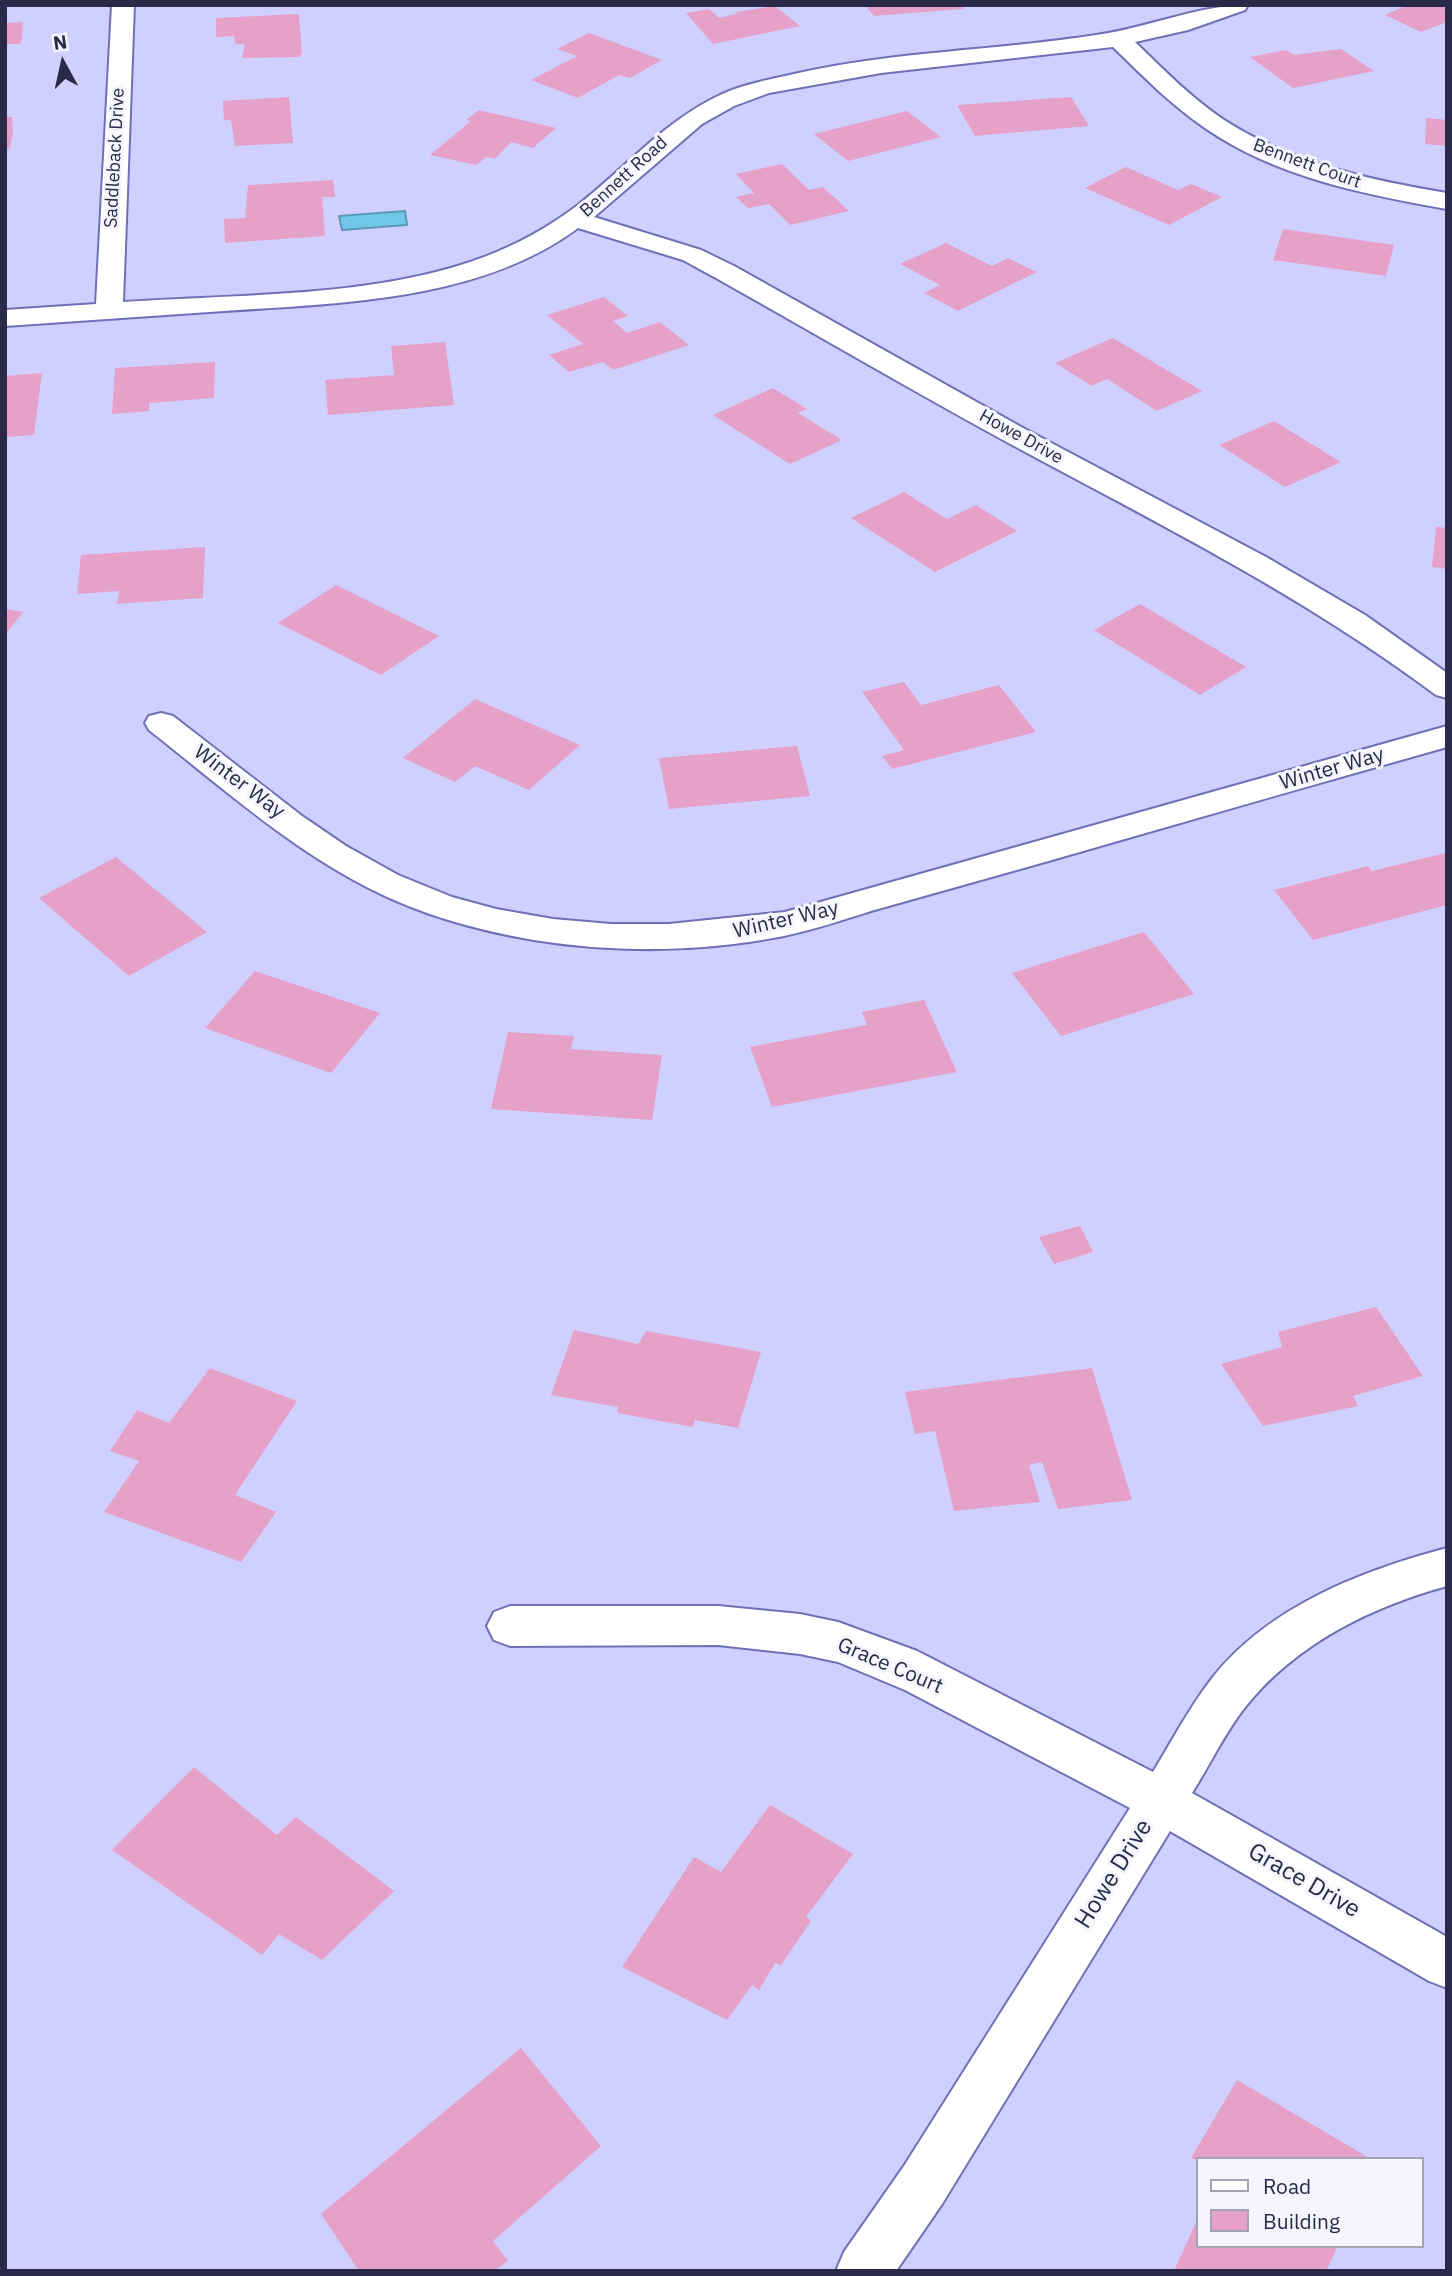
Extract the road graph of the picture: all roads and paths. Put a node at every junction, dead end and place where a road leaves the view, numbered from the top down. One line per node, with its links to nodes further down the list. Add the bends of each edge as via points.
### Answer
1 (123, 5): 6 (street, Saddleback Drive)
2 (1237, 5): 3 (street, Bennett Road)
3 (1118, 39): 4 (street, Bennett Court, via 1214,124 1244,141 1326,175); 5 (street, Bennett Road, via 855,69 759,89 716,104 684,123)
4 (1447, 201)
5 (578, 219): 6 (street, Bennett Road, via 524,250 428,281 290,298); 8 (street, Howe Drive, via 692,255 725,272 1301,589 1359,623)
6 (108, 310): 7 (street, Bennett Road)
7 (5, 318)
8 (1447, 688)
9 (161, 723): 10 (street, Winter Way, via 335,855 439,906 502,924 658,939 785,924)
10 (1447, 736)
11 (1447, 1567): 13 (street, Howe Drive, via 1347,1602 1273,1649 1229,1692)
12 (510, 1626): 13 (street, Grace Court, via 756,1630 839,1642 950,1691)
13 (1159, 1801): 14 (street, Grace Drive); 15 (street, Howe Drive, via 923,2185)
14 (1447, 1964)
15 (863, 2271)

